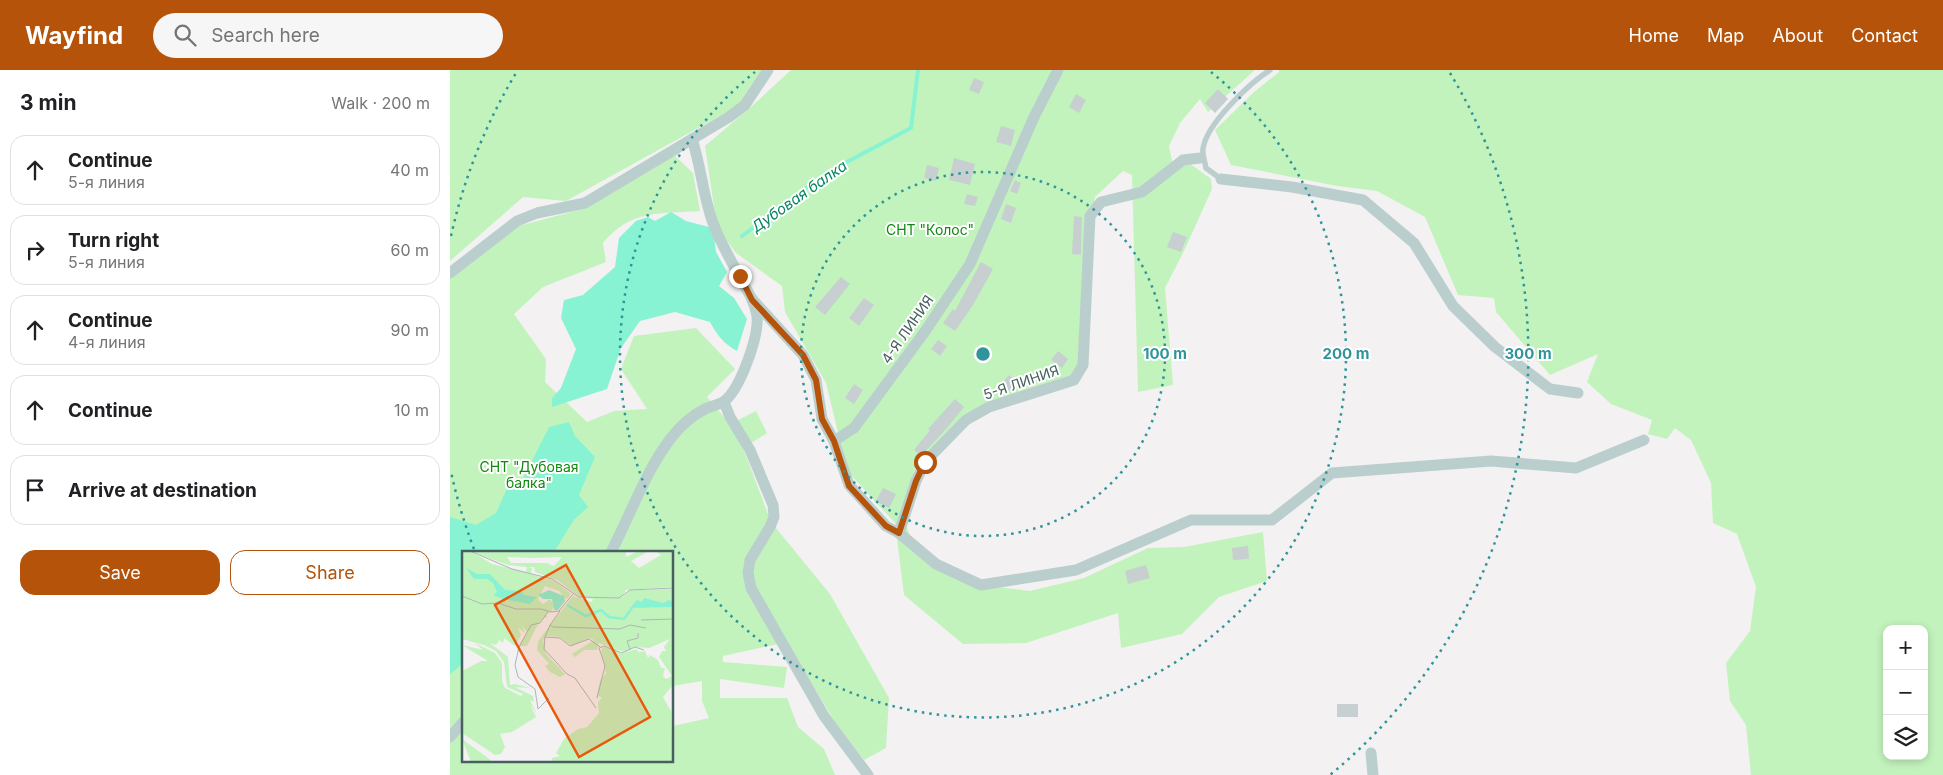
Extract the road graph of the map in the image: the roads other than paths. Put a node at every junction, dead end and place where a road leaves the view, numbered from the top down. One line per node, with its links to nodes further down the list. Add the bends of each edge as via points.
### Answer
1 (768, 70): 4 (street, via 745,105)
2 (1058, 70): 12 (street, 4-Я ЛИНИЯ, via 970,264 854,428)
3 (1270, 70): 6 (lane, via 1213,124 1203,149 1206,168)
4 (692, 139): 7 (street, via 585,203 537,213 517,221); 8 (street, via 714,224)
5 (1200, 158): 13 (street, 5-Я ЛИНИЯ, via 1183,160 1142,192 1101,202 1096,207 1090,216 1083,365 1074,380 989,407 966,420 925,462)
6 (1221, 179): 9 (street, via 1292,186 1363,200 1414,243 1453,306 1496,347 1550,389)
7 (450, 273)
8 (752, 300): 10 (street, via 758,329 738,383); 12 (street, via 803,355 816,380 822,419)
9 (1578, 393)
10 (724, 402): 14 (street, via 686,420 670,439 649,474); 18 (street, via 750,450 773,505 774,517 770,527 750,560 751,588 824,716)
11 (1644, 440): 13 (street, via 1576,468 1491,461 1332,473 1272,520 1191,520 1076,570 981,585 936,564)
12 (834, 441): 13 (street, via 849,486 886,526)
13 (899, 533)
14 (612, 551)
15 (462, 723): 16 (street)
16 (450, 737)
17 (1371, 754): 19 (street)
18 (868, 775)
19 (1373, 775)

